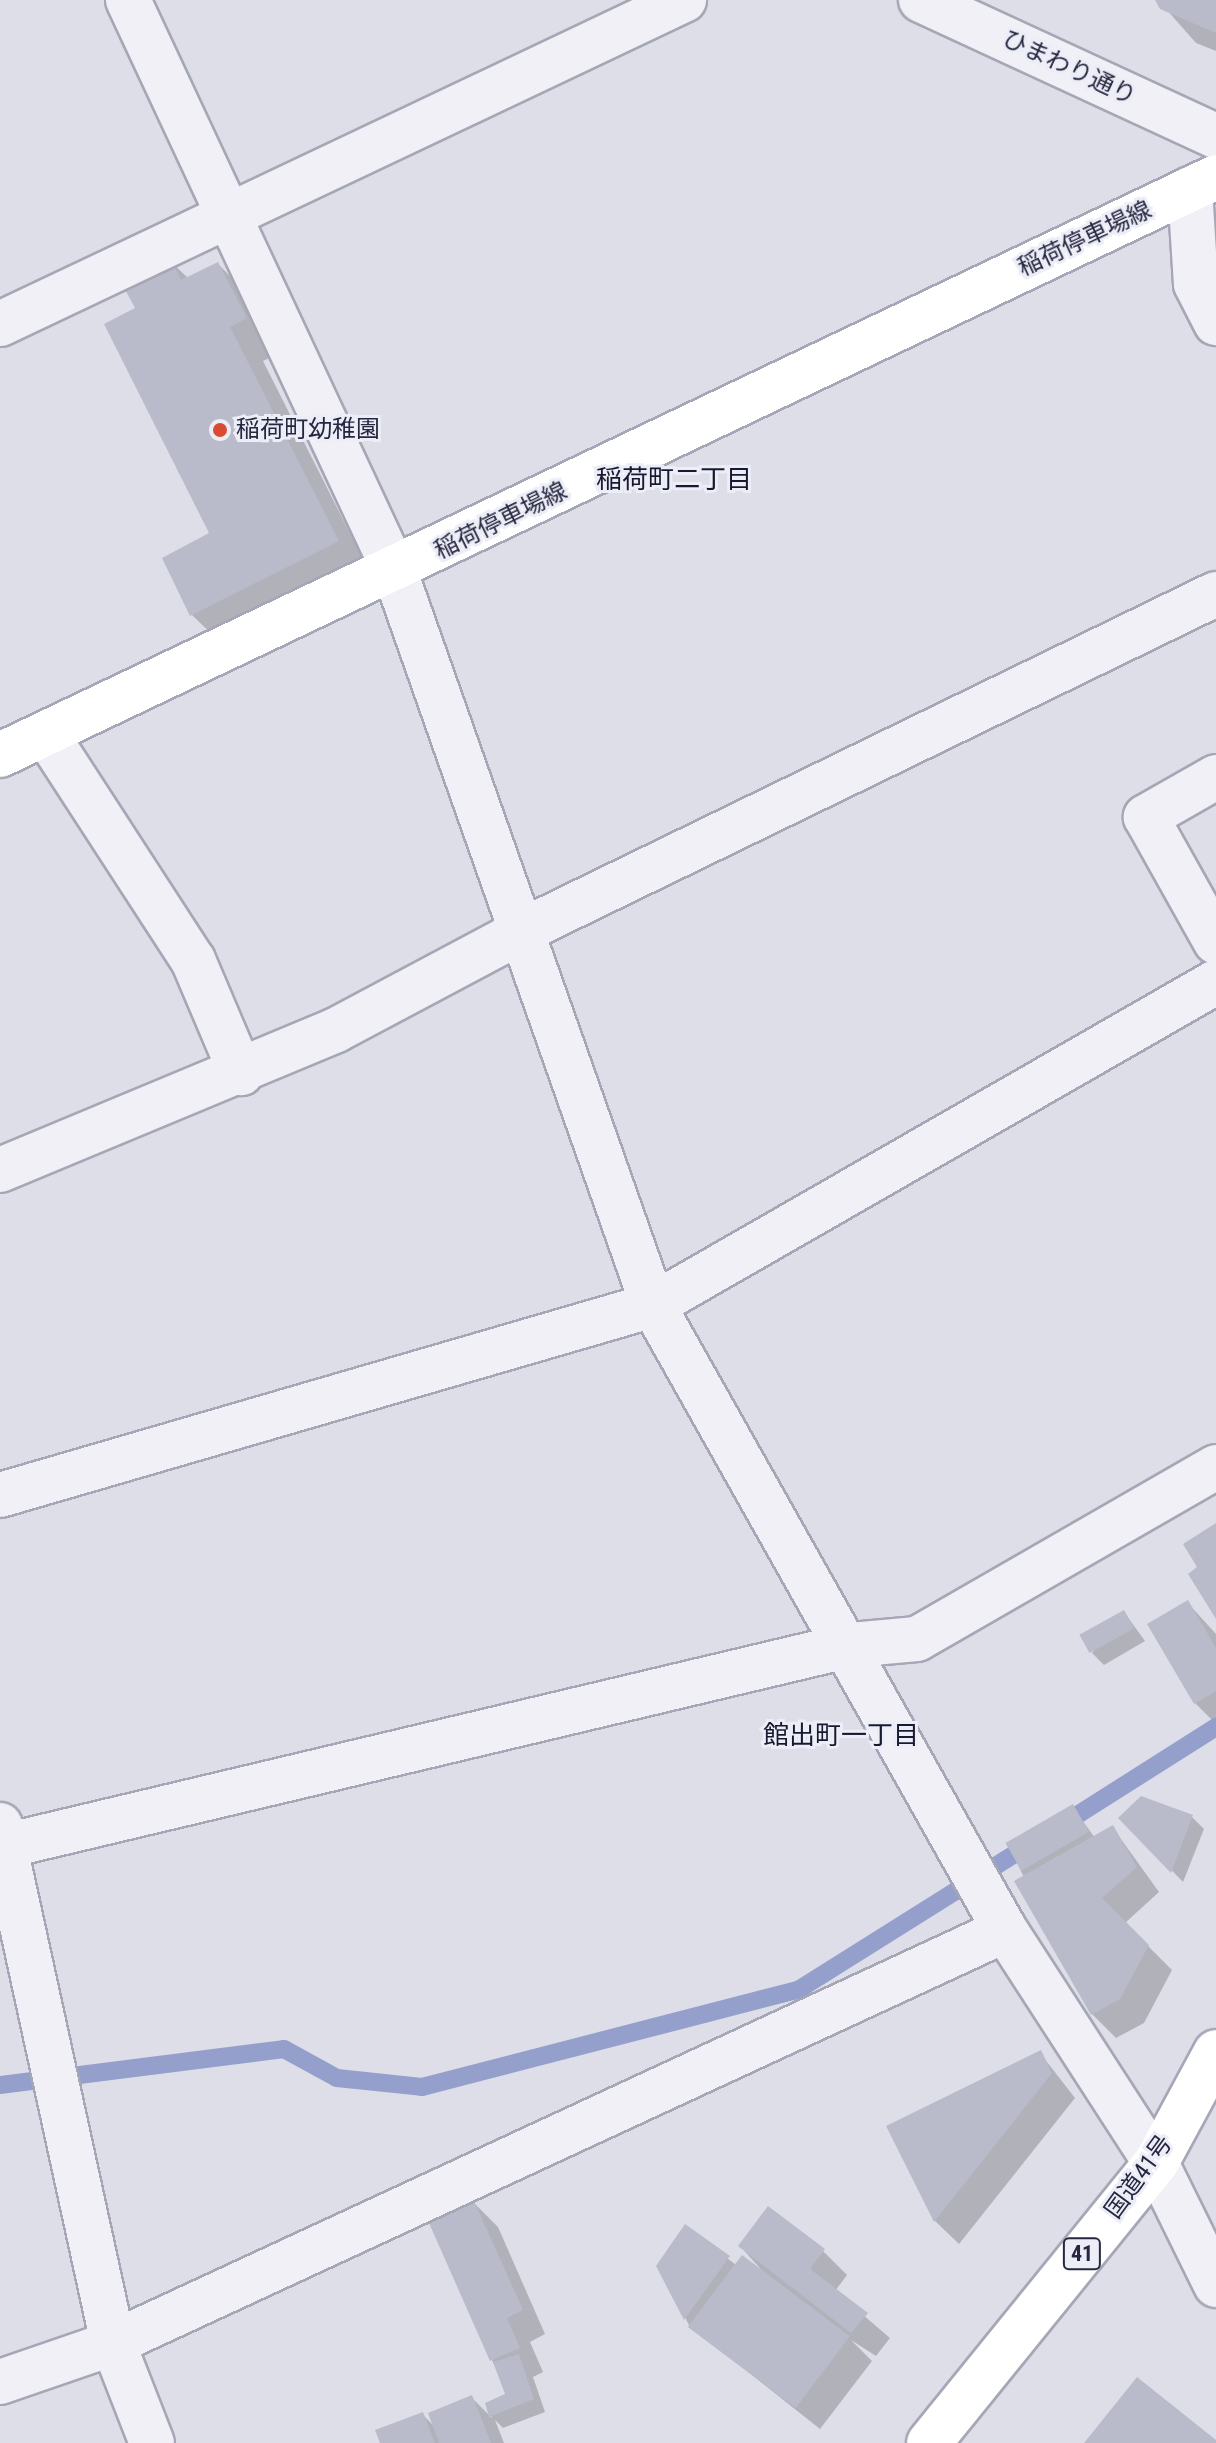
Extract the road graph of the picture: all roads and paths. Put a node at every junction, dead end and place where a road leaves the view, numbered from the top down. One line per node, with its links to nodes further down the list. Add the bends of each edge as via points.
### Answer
1 (128, 0): 6 (street)
2 (684, 0): 6 (street)
3 (921, 0): 4 (street, ひまわり通り)
4 (1216, 136)
5 (1203, 183): 7 (street, via 1196,284); 9 (main road, 稲荷停車場線)
6 (231, 211): 8 (street); 9 (street)
7 (1216, 323)
8 (0, 324)
9 (395, 572): 11 (main road, 稲荷停車場線); 14 (street)
10 (1216, 594): 14 (street)
11 (46, 734): 12 (main road, 稲荷停車場線); 17 (street, via 193,960)
12 (0, 755)
13 (1216, 777): 15 (street, via 1146,817)
14 (526, 929): 17 (street); 19 (street)
15 (1216, 942)
16 (1216, 982): 19 (street)
17 (241, 1073): 18 (street)
18 (0, 1170)
19 (653, 1305): 21 (street); 22 (street)
20 (1216, 1467): 22 (street, via 917,1639)
21 (0, 1495)
22 (851, 1645): 23 (street); 24 (street)
23 (2, 1836): 28 (street)
24 (1005, 1930): 26 (street); 28 (street)
25 (1216, 2052): 26 (main road, 国道41号 / 41)
26 (1156, 2163): 27 (street); 31 (main road, 国道41号 / 41)
27 (1216, 2285)
28 (113, 2343): 29 (street); 30 (street)
29 (0, 2382)
30 (152, 2443)
31 (929, 2443)

